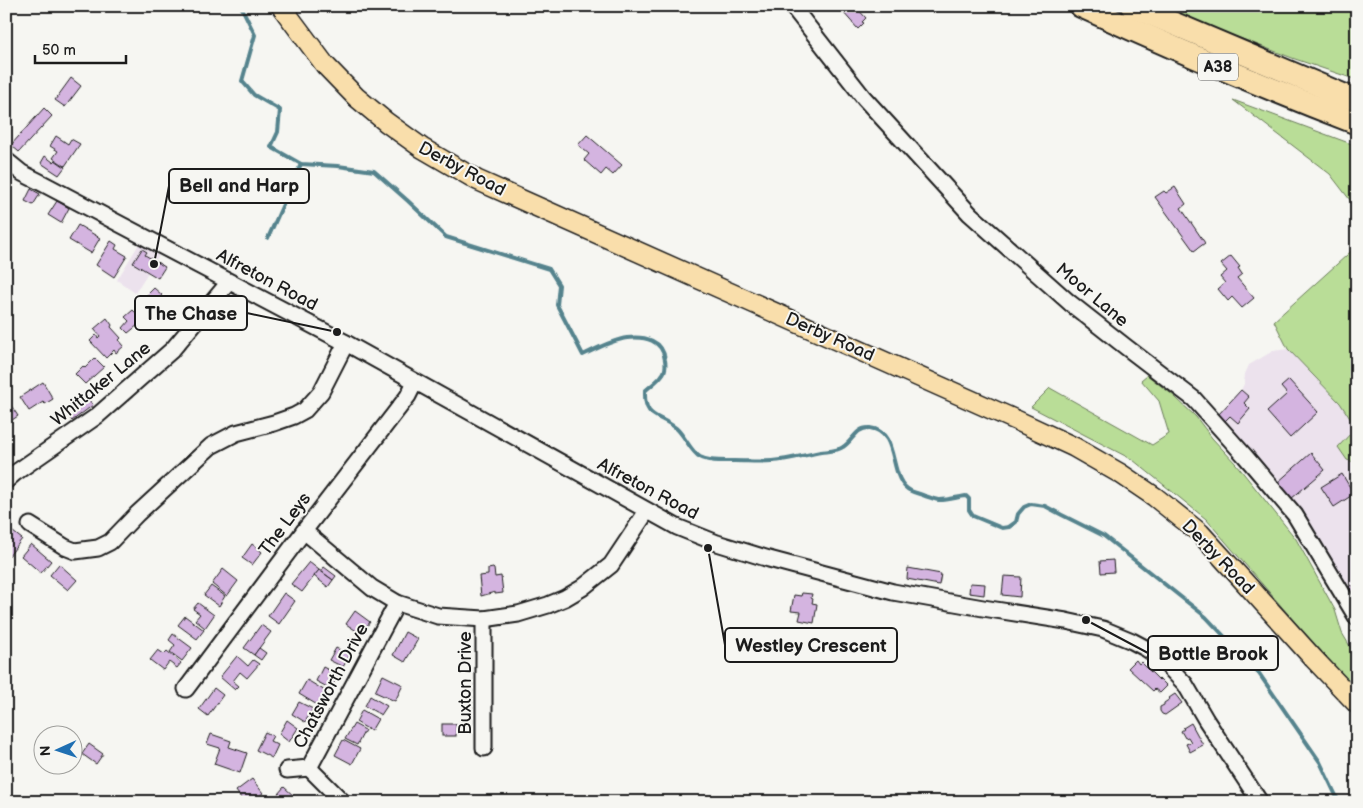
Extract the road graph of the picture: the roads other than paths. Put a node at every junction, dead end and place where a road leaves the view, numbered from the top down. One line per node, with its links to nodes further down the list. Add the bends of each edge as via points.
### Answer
1 (280, 6): 19 (main road, Derby Road, via 325,65 356,97 422,148 477,180 1026,424 1074,446 1120,474 1200,533)
2 (792, 6): 17 (street, Moor Lane, via 864,98 970,214 1070,302 1194,399 1295,515)
3 (1081, 6): 6 (highway, A38)
4 (1132, 6): 5 (highway, A38)
5 (1357, 99)
6 (1357, 123)
7 (6, 160): 8 (street, Alfreton Road, via 22,173)
8 (229, 282): 9 (street, Alfreton Road); 11 (street, Whittaker Lane, via 172,350 97,416)
9 (346, 343): 10 (street, Alfreton Road); 13 (street, via 322,392 305,410 211,446 110,542 98,548 64,548)
10 (415, 382): 12 (street, Alfreton Road); 14 (street, The Leys, via 408,396)
11 (6, 481)
12 (647, 511): 16 (street, via 612,564 582,588 548,605 518,614); 24 (street, Alfreton Road, via 676,527 769,559 893,592 1103,629 1132,641 1163,661 1185,684)
13 (30, 525)
14 (304, 530): 15 (street, via 372,588); 18 (street, The Leys)
15 (397, 602): 16 (street, via 438,616); 21 (street, Chatsworth Drive)
16 (484, 618): 20 (street, Buxton Drive)
17 (1357, 618)
18 (186, 689)
19 (1357, 704)
20 (484, 748)
21 (309, 768): 22 (street, Chatsworth Drive); 23 (street)
22 (287, 770)
23 (343, 802)
24 (1260, 802)

